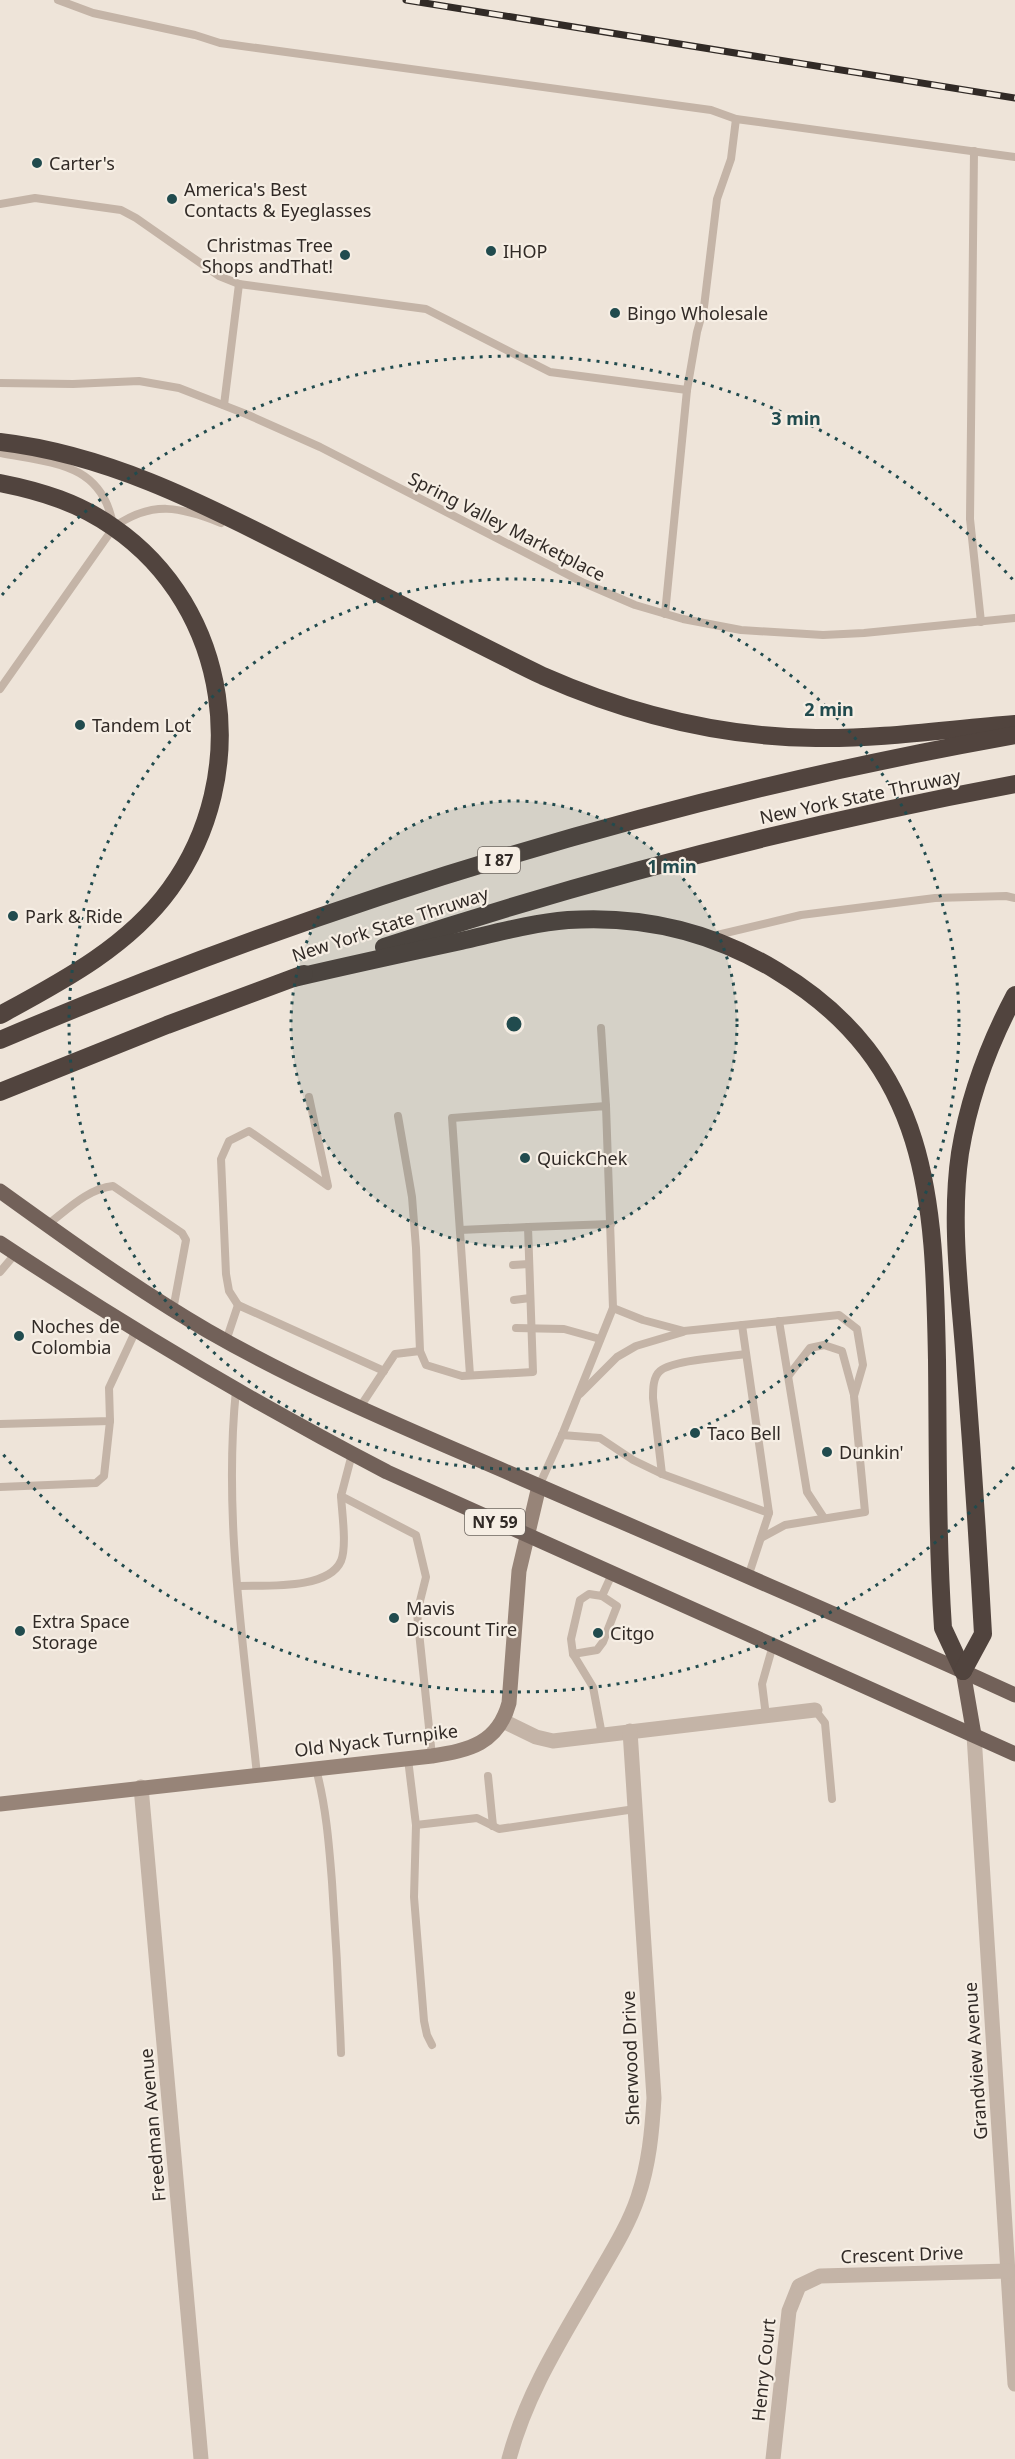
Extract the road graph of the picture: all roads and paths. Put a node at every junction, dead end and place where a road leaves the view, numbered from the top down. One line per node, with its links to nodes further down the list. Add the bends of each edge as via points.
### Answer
1 (58, 0): 2 (lane, via 93,14 195,35 220,44 711,110)
2 (736, 118): 3 (lane); 8 (lane, via 731,159 717,199 704,307)
3 (974, 151): 4 (lane); 17 (lane, via 970,519)
4 (1015, 157)
5 (0, 204): 6 (lane, via 35,198 114,208 136,218 219,276)
6 (239, 284): 8 (lane, via 426,309 550,372); 9 (lane)
7 (0, 384): 9 (lane, Spring Valley Marketplace, via 152,382)
8 (687, 390): 15 (lane)
9 (224, 405): 15 (lane, Spring Valley Marketplace, via 320,447 584,583)
10 (0, 442): 14 (highway, via 72,456 147,480)
11 (0, 453): 13 (lane, via 84,474 104,495)
12 (0, 483): 13 (highway, via 62,499)
13 (114, 527): 14 (lane, via 156,508 179,509); 18 (lane); 26 (highway, via 170,581 203,639 220,715 216,787 190,857 158,904 96,958)
14 (315, 560): 19 (highway, via 543,676 607,702 670,720 746,734 817,738)
15 (664, 614): 17 (lane, Spring Valley Marketplace, via 741,630 801,635)
16 (1015, 618): 17 (lane, Spring Valley Marketplace)
17 (981, 622)
18 (0, 689)
19 (1015, 724)
20 (1015, 735): 28 (highway, New York State Thruway / I 87, via 749,792 472,868 225,951)
21 (1015, 784): 24 (highway, New York State Thruway, via 814,826 671,862 487,914)
22 (1015, 898): 23 (lane, via 935,898 801,915)
23 (708, 937): 24 (highway, via 652,923 565,920); 83 (highway, via 785,976 838,1018 879,1066 910,1125 926,1186 935,1270 943,1628)
24 (294, 978): 29 (highway, New York State Thruway)
25 (1015, 994): 83 (highway, via 975,1089 960,1153 957,1188 983,1634)
26 (0, 1015)
27 (601, 1028): 31 (lane)
28 (0, 1040)
29 (0, 1092)
30 (309, 1097): 45 (lane, via 328,1186 249,1131 229,1141 221,1159 226,1274 229,1291)
31 (606, 1106): 34 (lane); 37 (lane, via 452,1118)
32 (398, 1116): 56 (lane, via 416,1238)
33 (0, 1191): 35 (main road, NY 59)
34 (610, 1224): 36 (lane); 46 (lane)
35 (47, 1225): 47 (main road, NY 59); 47 (lane, via 101,1187 113,1186 133,1199 182,1233 186,1240)
36 (528, 1227): 37 (lane); 40 (lane)
37 (460, 1230): 59 (lane)
38 (0, 1243): 39 (main road, NY 59)
39 (16, 1253): 42 (lane); 52 (main road, NY 59)
40 (529, 1264): 41 (lane); 43 (lane)
41 (513, 1265)
42 (0, 1272)
43 (530, 1298): 44 (lane); 51 (lane)
44 (514, 1300)
45 (238, 1305): 55 (lane); 58 (lane)
46 (613, 1308): 53 (lane); 54 (lane)
47 (172, 1310): 55 (main road, NY 59)
48 (779, 1321): 49 (lane); 60 (lane); 62 (lane, via 839,1315 857,1329 863,1365)
49 (742, 1325): 53 (lane); 57 (lane)
50 (516, 1328): 51 (lane)
51 (531, 1328): 54 (lane, via 564,1329); 59 (lane, via 533,1372)
52 (136, 1330): 61 (main road, NY 59); 65 (lane, via 109,1388)
53 (684, 1331): 63 (lane, via 636,1346 617,1357)
54 (600, 1340): 63 (lane)
55 (226, 1341): 64 (main road, NY 59)
56 (420, 1352): 58 (lane, via 395,1354); 59 (lane, via 426,1365)
57 (745, 1354): 69 (lane, via 670,1365 658,1372 653,1398); 73 (lane)
58 (384, 1371): 64 (lane)
59 (470, 1375)
60 (789, 1375): 62 (lane, via 810,1348 824,1345 842,1351); 74 (lane, via 807,1492)
61 (236, 1390): 68 (main road, NY 59); 79 (lane, via 233,1530)
62 (854, 1396): 74 (lane, via 865,1512)
63 (577, 1398): 67 (lane)
64 (360, 1407): 70 (main road, NY 59)
65 (110, 1421): 66 (lane); 71 (lane, via 104,1476 96,1483)
66 (0, 1424)
67 (562, 1435): 69 (lane, via 600,1438); 70 (lane)
68 (352, 1454): 72 (lane); 75 (main road, NY 59)
69 (662, 1474): 73 (lane)
70 (539, 1486): 75 (street); 78 (main road, NY 59)
71 (0, 1487)
72 (341, 1497): 79 (lane, via 342,1559 333,1572 315,1581); 92 (lane, via 416,1534 426,1577 417,1613)
73 (769, 1514): 76 (lane)
74 (824, 1518): 76 (lane, via 785,1525)
75 (526, 1535): 77 (main road, NY 59); 87 (street, via 519,1571 510,1694)
76 (761, 1538): 78 (lane)
77 (612, 1574): 80 (lane); 81 (main road, NY 59)
78 (748, 1576): 83 (main road, NY 59)
79 (238, 1586): 95 (lane)
80 (602, 1596): 82 (lane, via 589,1594 580,1600 571,1639); 82 (lane, via 617,1606 603,1642 597,1650)
81 (773, 1645): 86 (lane, via 762,1684); 89 (main road, NY 59)
82 (573, 1654): 90 (lane, via 593,1687)
83 (963, 1671): 84 (main road, NY 59); 89 (main road)
84 (1015, 1695)
85 (815, 1710): 86 (street); 98 (lane, via 825,1723)
86 (766, 1716): 88 (street)
87 (503, 1721): 90 (street, via 545,1740); 92 (street, Old Nyack Turnpike, via 484,1741 464,1750)
88 (630, 1731): 90 (street); 100 (street, Sherwood Drive)
89 (974, 1735): 91 (main road, NY 59); 105 (street, Grandview Avenue)
90 (602, 1736)
91 (1015, 1754)
92 (432, 1756): 93 (street, Old Nyack Turnpike)
93 (408, 1759): 94 (street, Old Nyack Turnpike); 101 (lane)
94 (316, 1768): 95 (street, Old Nyack Turnpike); 104 (lane, via 323,1794 337,1944)
95 (257, 1775): 97 (street, Old Nyack Turnpike)
96 (488, 1776): 102 (lane)
97 (141, 1787): 99 (street, Old Nyack Turnpike); 108 (street, Freedman Avenue)
98 (832, 1799)
99 (0, 1804)
100 (635, 1809): 102 (lane); 109 (street, Sherwood Drive, via 654,2097 652,2145 638,2198 533,2389)
101 (416, 1825): 102 (lane, via 477,1818); 103 (lane, via 414,1897 424,2020)
102 (493, 1826)
103 (432, 2045)
104 (341, 2053)
105 (1008, 2271): 106 (street, Crescent Drive, via 820,2276); 107 (street, Grandview Avenue)
106 (799, 2286): 110 (street, Henry Court, via 789,2311)
107 (1015, 2384)
108 (201, 2459)
109 (509, 2459)
110 (773, 2459)

